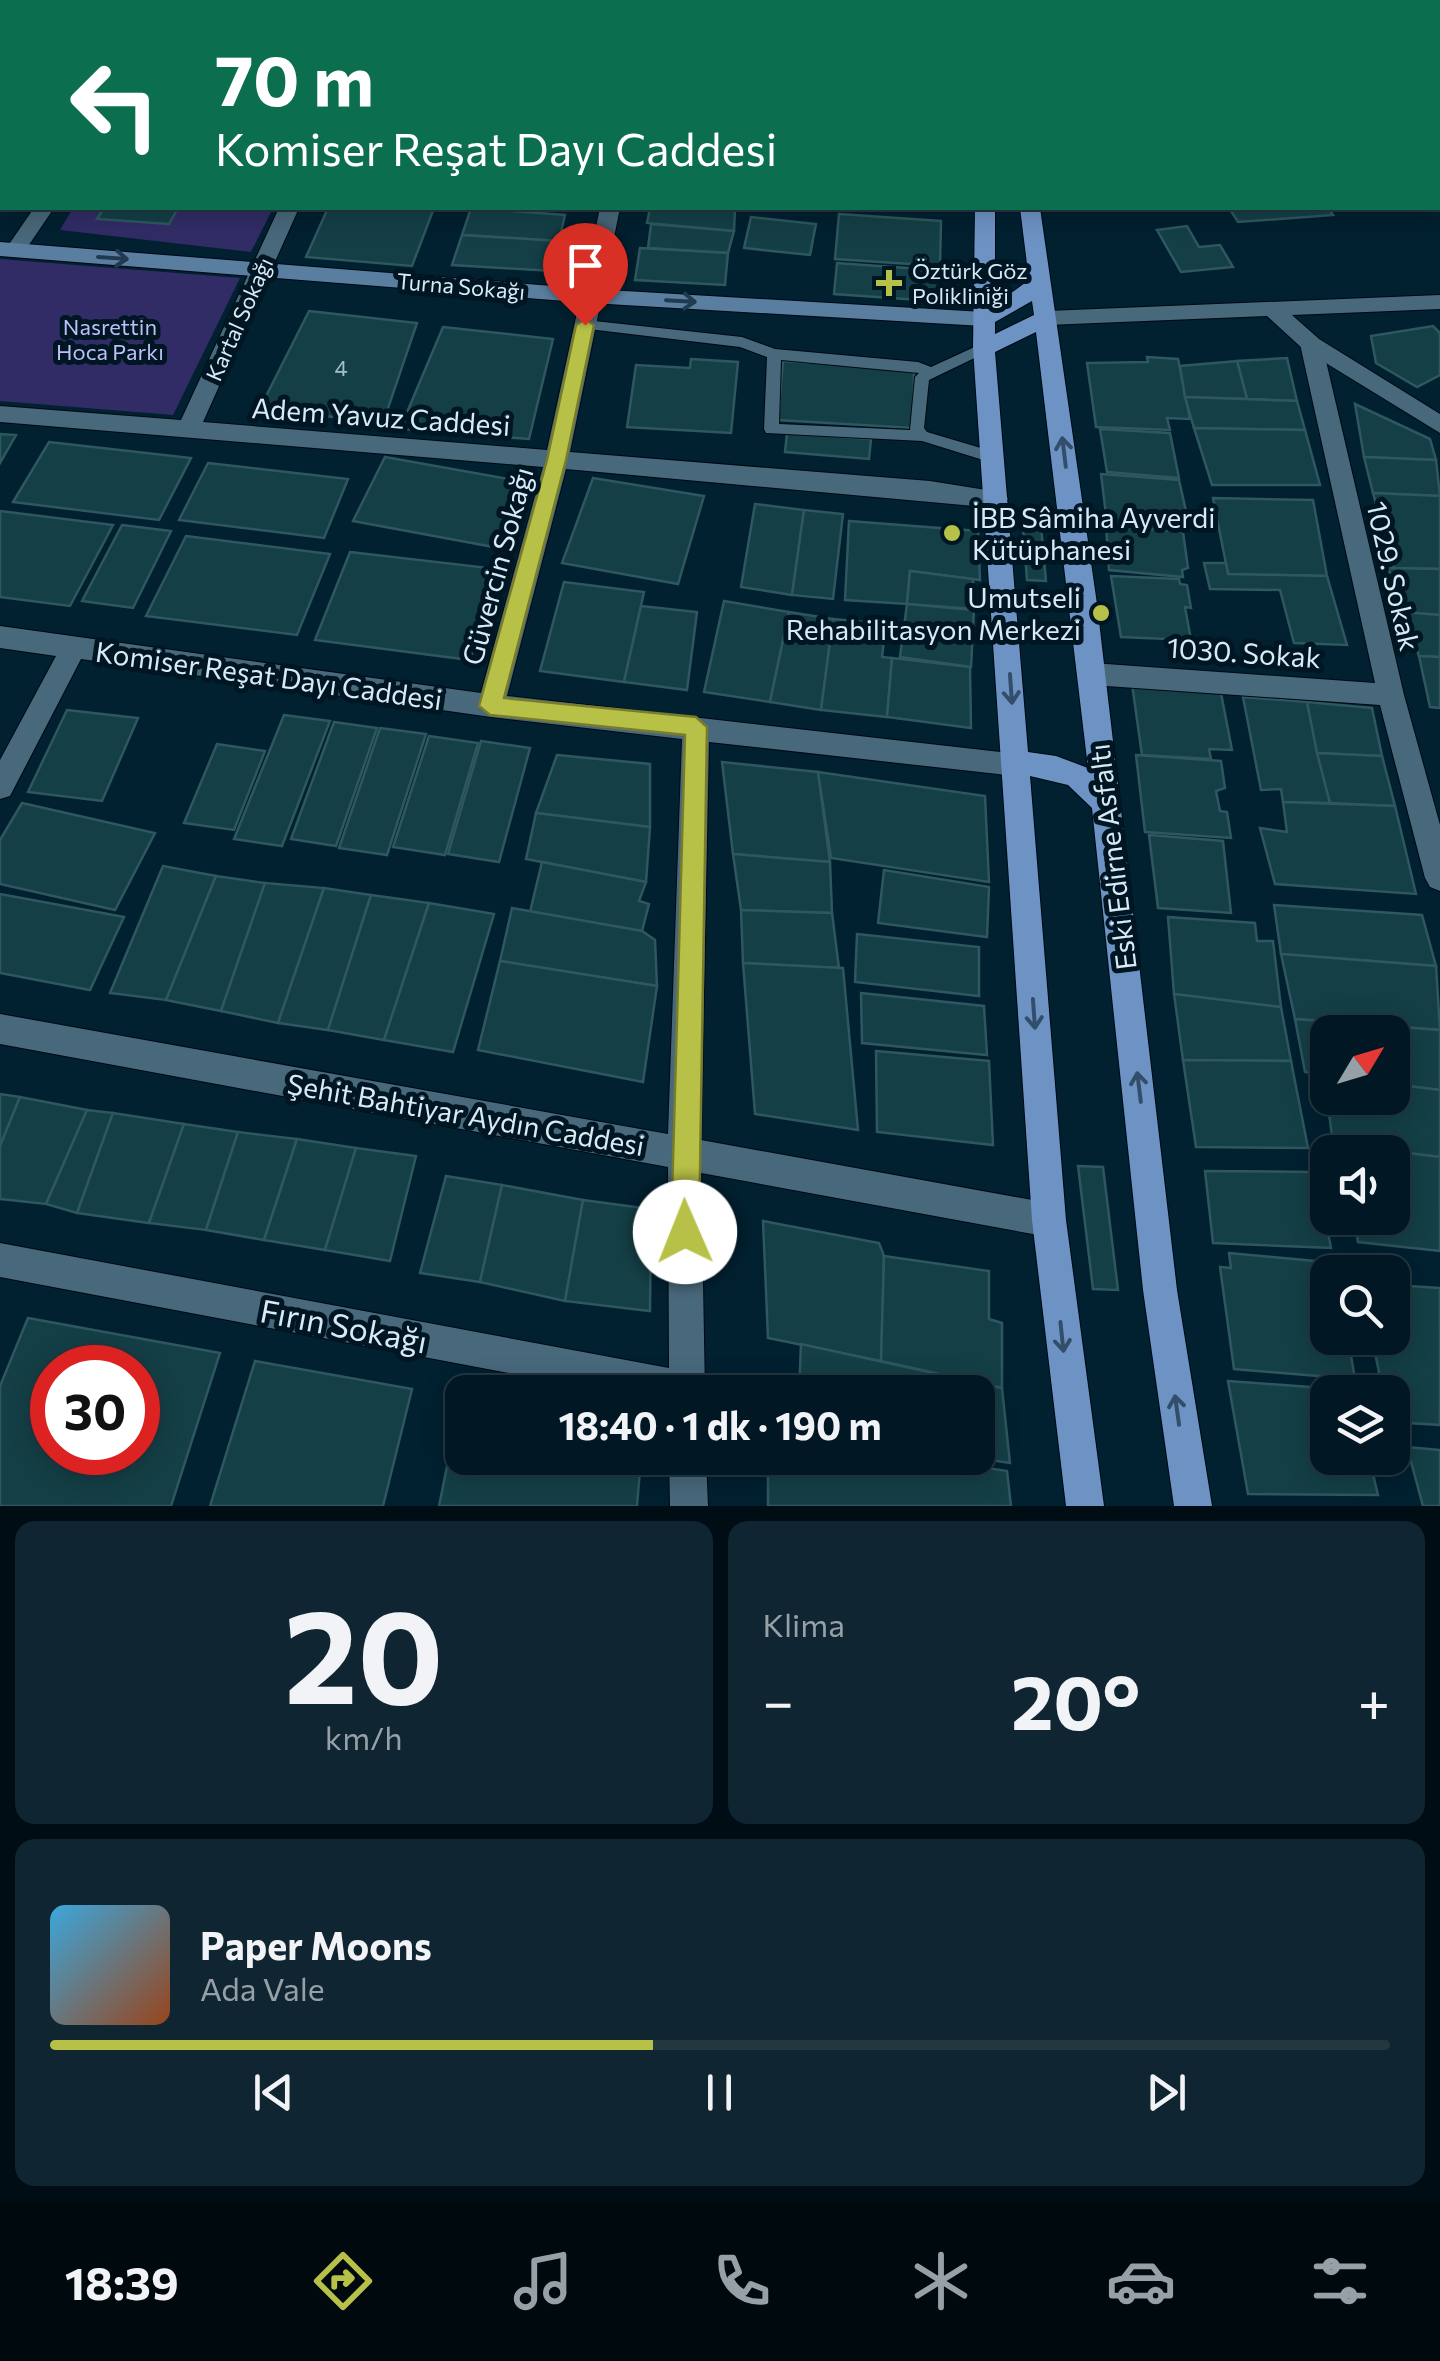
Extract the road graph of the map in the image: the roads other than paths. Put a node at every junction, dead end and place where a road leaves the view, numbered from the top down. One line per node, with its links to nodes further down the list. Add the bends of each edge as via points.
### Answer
1 (42, 210): 6 (street)
2 (288, 210): 7 (street, Kartal Sokağı)
3 (610, 210): 9 (street, Güvercin Sokağı)
4 (985, 210): 14 (main road)
5 (1030, 210): 8 (main road, Eski Edirne Asfaltı)
6 (8, 250): 7 (main road, Turna Sokağı, one-way to 7)
7 (261, 270): 9 (main road, Turna Sokağı); 20 (street, Kartal Sokağı)
8 (1042, 281): 13 (main road, Eski Edirne Asfaltı); 14 (main road)
9 (591, 296): 12 (street, Güvercin Sokağı); 14 (main road, Turna Sokağı, one-way to 14)
10 (1440, 302): 11 (street)
11 (1275, 312): 13 (street, via 1256,321 1200,327); 15 (street)
12 (585, 325): 16 (lane, via 742,342); 23 (street, Güvercin Sokağı)
13 (1049, 328): 14 (main road); 27 (main road, Eski Edirne Asfaltı, one-way to 13)
14 (983, 334): 17 (lane); 22 (main road)
15 (1311, 344): 19 (street); 28 (street, 1029. Sokak)
16 (774, 354): 17 (lane); 21 (lane, via 771,429)
17 (933, 373): 21 (lane, via 919,386 916,420)
18 (0, 414): 20 (street, Adem Yavuz Caddesi)
19 (1440, 425)
20 (188, 431): 23 (street, Adem Yavuz Caddesi)
21 (922, 436): 22 (lane)
22 (996, 458): 24 (main road)
23 (557, 460): 24 (street, Adem Yavuz Caddesi); 29 (street, Güvercin Sokağı)
24 (996, 499): 31 (main road, one-way to 31)
25 (0, 637): 26 (street, Komiser Reşat Dayı Caddesi)
26 (74, 648): 29 (street, Komiser Reşat Dayı Caddesi); 32 (street)
27 (1092, 674): 28 (street, 1030. Sokak); 33 (main road, Eski Edirne Asfaltı)
28 (1391, 695): 34 (street, 1029. Sokak)
29 (490, 706): 30 (street, Komiser Reşat Dayı Caddesi)
30 (696, 727): 31 (street, Komiser Reşat Dayı Caddesi); 36 (street)
31 (1016, 764): 33 (main road, via 1050,765 1081,776); 37 (main road, one-way to 37)
32 (0, 787)
33 (1106, 804): 44 (main road, Eski Edirne Asfaltı, one-way to 33, via 1160,1290)
34 (1440, 878)
35 (0, 1029): 36 (street, Şehit Bahtiyar Aydın Caddesi)
36 (684, 1153): 37 (street, Şehit Bahtiyar Aydın Caddesi); 40 (street)
37 (1050, 1220): 43 (main road, one-way to 43)
38 (0, 1260): 39 (street, Fırın Sokağı)
39 (603, 1375)
40 (687, 1375)
41 (688, 1475): 42 (street)
42 (689, 1506)
43 (1084, 1506)
44 (1194, 1506)

